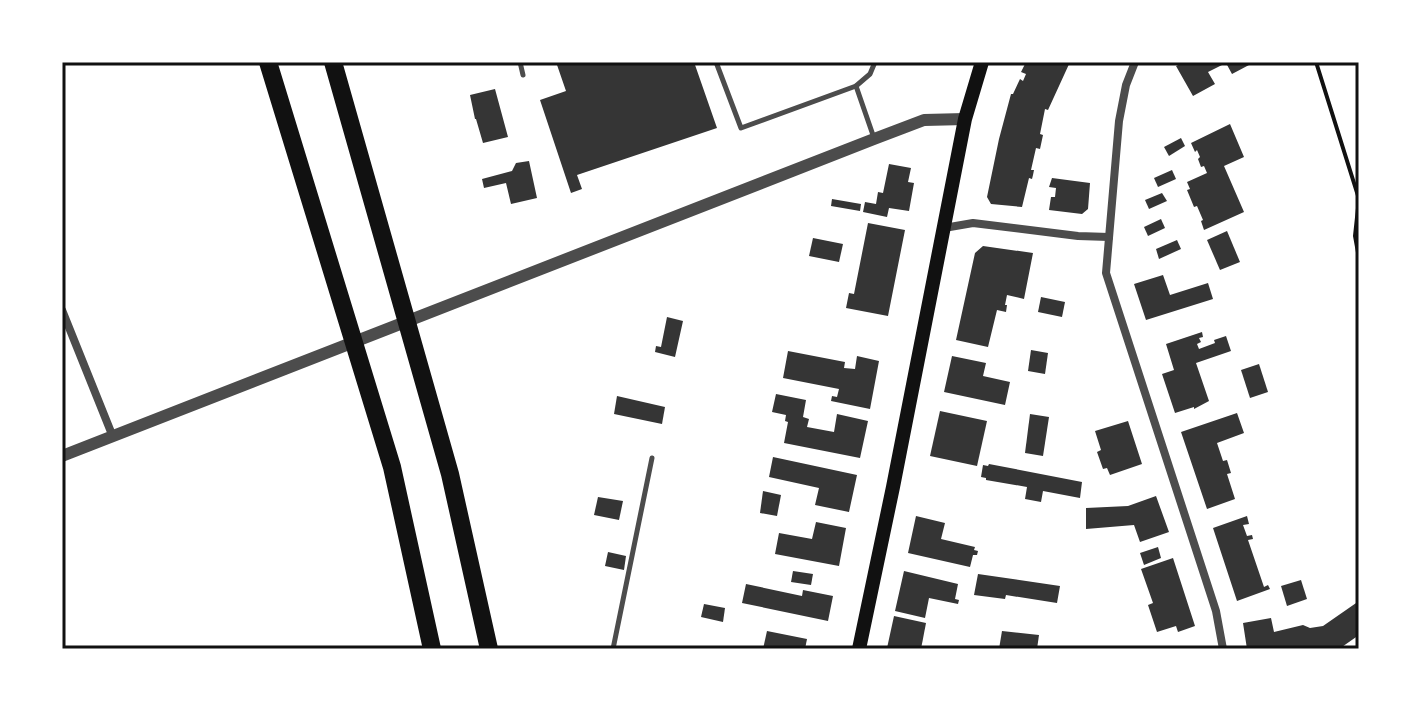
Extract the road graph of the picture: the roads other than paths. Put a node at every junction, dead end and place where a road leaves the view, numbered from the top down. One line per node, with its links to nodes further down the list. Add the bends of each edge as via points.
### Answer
1 (268, 62): 18 (highway, via 392,467)
2 (333, 62): 19 (highway, via 450,474)
3 (520, 62): 8 (lane)
4 (716, 62): 9 (lane, via 741,128)
5 (875, 62): 9 (lane)
6 (982, 62): 10 (main road)
7 (1135, 62): 13 (street, via 1119,121)
8 (523, 75)
9 (856, 86): 11 (lane)
10 (965, 119): 11 (street, via 924,120); 12 (main road)
11 (874, 139): 15 (street)
12 (943, 228): 13 (street, via 973,223); 21 (main road)
13 (1109, 237): 22 (street, via 1108,281 1216,611)
14 (62, 310): 15 (street)
15 (113, 437): 16 (street)
16 (62, 456)
17 (652, 458): 20 (lane)
18 (432, 649)
19 (489, 649)
20 (613, 649)
21 (859, 649)
22 (1223, 649)

